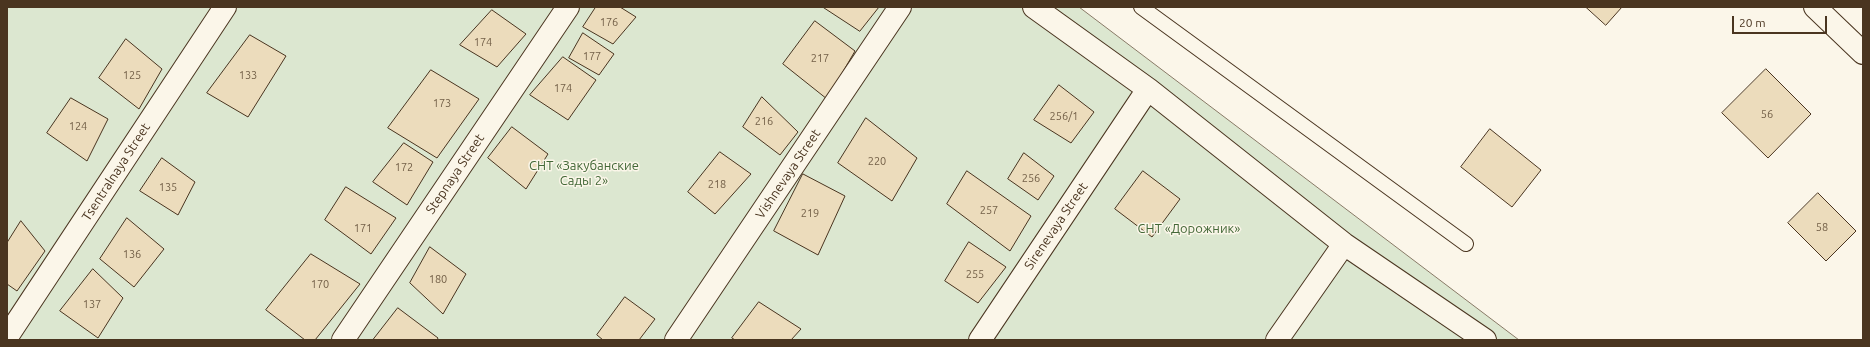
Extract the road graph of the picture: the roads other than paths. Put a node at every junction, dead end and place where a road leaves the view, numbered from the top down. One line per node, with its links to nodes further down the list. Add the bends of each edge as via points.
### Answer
1 (225, 7): 11 (street, Tsentralnaya Street)
2 (568, 7): 12 (street, Stepnaya Street)
3 (900, 7): 13 (street, Vishnevaya Street)
4 (1034, 7): 8 (street)
5 (1141, 7): 10 (lane)
6 (1815, 7): 7 (street)
7 (1863, 53)
8 (1148, 89): 9 (street); 14 (street, Sirenevaya Street)
9 (1344, 244): 15 (street); 16 (street)
10 (1466, 244)
11 (7, 337)
12 (343, 340)
13 (676, 340)
14 (980, 340)
15 (1277, 340)
16 (1485, 340)

